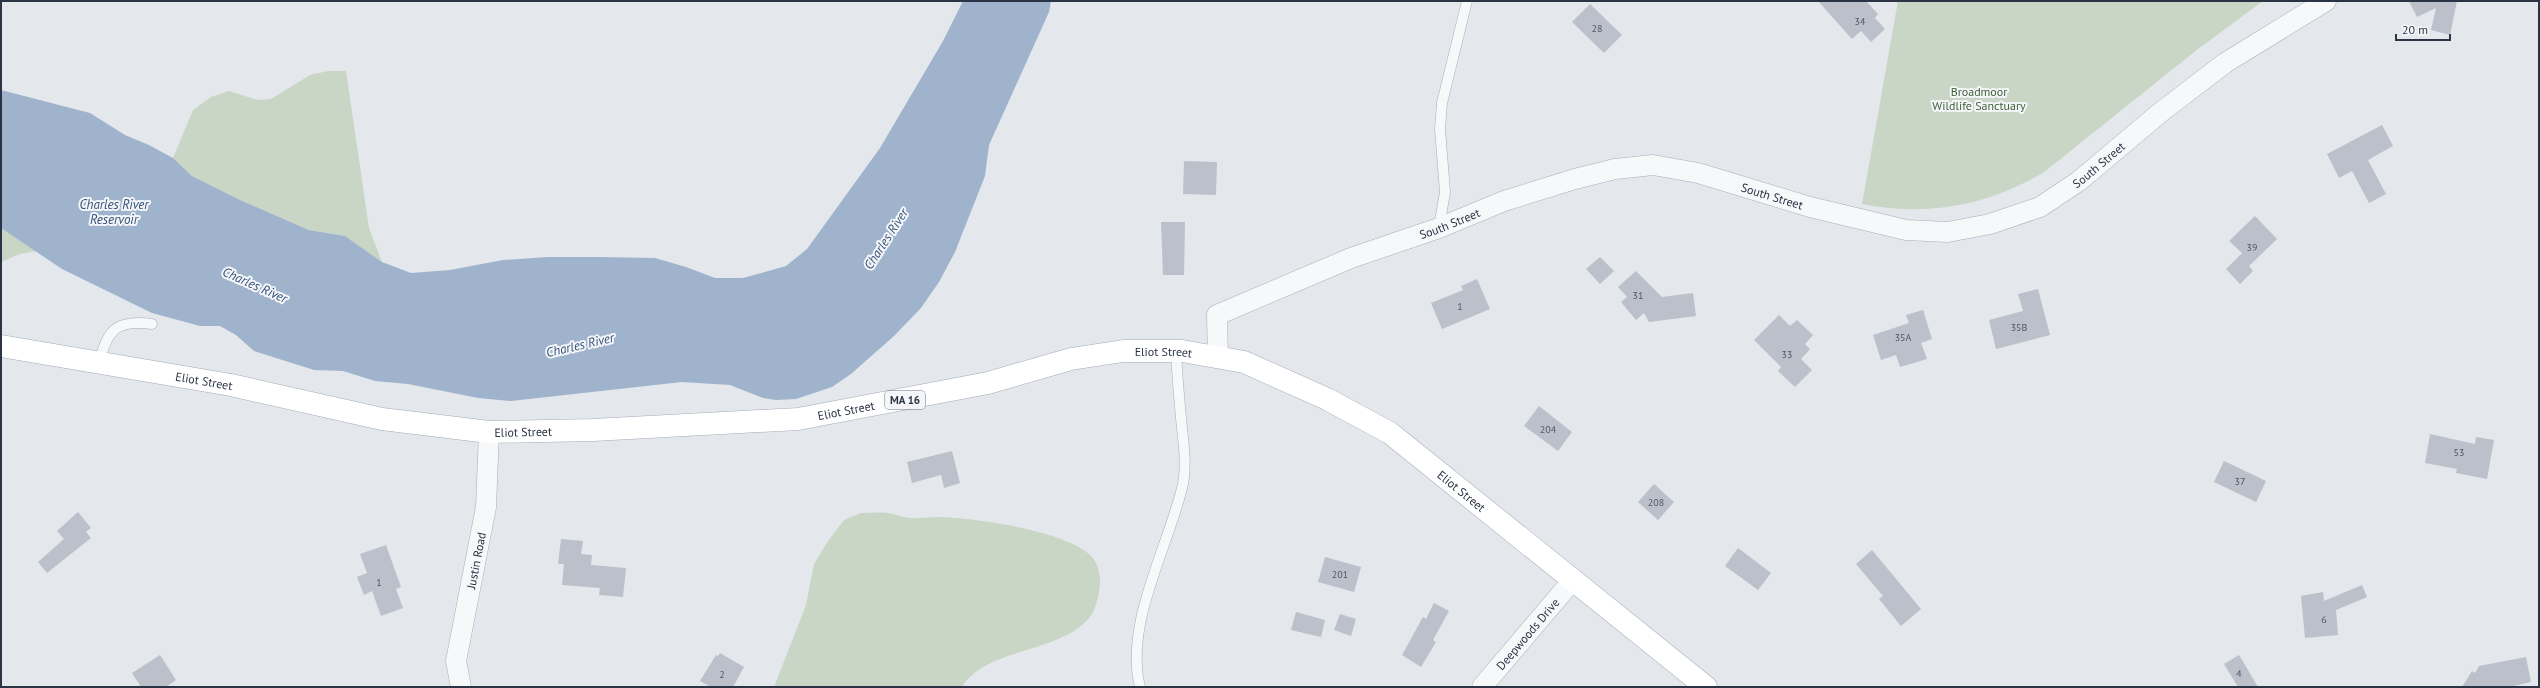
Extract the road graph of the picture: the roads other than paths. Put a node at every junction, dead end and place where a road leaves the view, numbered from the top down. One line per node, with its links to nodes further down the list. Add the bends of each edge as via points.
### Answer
1 (1467, 1): 3 (lane, via 1442,102 1440,129 1445,192)
2 (2326, 1): 3 (street, South Street, via 2225,63 2161,112 2079,181 2040,207 1990,224 1948,232 1906,230 1810,207 1698,173 1652,165 1615,169 1575,178 1504,201)
3 (1439, 228): 7 (street, South Street, via 1351,258 1216,315)
4 (152, 324): 8 (lane, via 133,321 122,324 104,344)
5 (1, 346): 8 (main road, Eliot Street / MA 16)
6 (1176, 351): 7 (main road, Eliot Street / MA 16); 9 (main road, Eliot Street / MA 16, via 1123,351 1071,359 988,383 798,419 593,430); 12 (lane, via 1184,451 1183,483 1144,610 1138,646 1137,675)
7 (1218, 358): 10 (main road, Eliot Street / MA 16, via 1244,362 1258,368 1327,399 1390,433 1461,488)
8 (99, 364): 9 (main road, Eliot Street / MA 16, via 231,385 382,419)
9 (489, 432): 11 (street, Justin Road, via 486,507 456,661)
10 (1572, 581): 13 (street, Deepwoods Drive); 14 (main road, Eliot Street / MA 16)
11 (460, 687)
12 (1140, 687)
13 (1482, 687)
14 (1706, 687)

